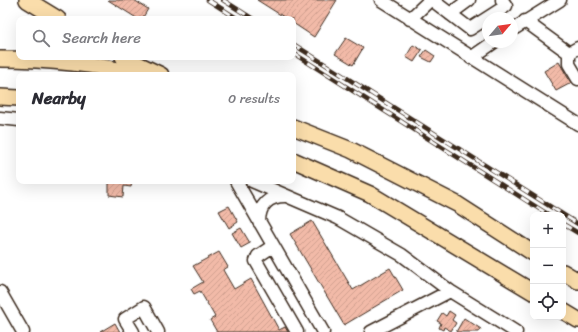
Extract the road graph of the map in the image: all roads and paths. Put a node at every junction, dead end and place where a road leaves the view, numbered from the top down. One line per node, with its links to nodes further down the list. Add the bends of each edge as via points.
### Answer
1 (27, 0): 8 (main road)
2 (381, 0): 9 (street)
3 (431, 0): 7 (street); 9 (street)
4 (469, 0): 7 (street)
5 (502, 0): 7 (street, via 506,6 470,29)
6 (560, 0): 10 (street)
7 (450, 14)
8 (53, 16)
9 (410, 19): 14 (street)
10 (525, 21): 11 (street); 13 (street)
11 (518, 26)
12 (485, 48): 14 (street)
13 (574, 50): 21 (street, via 569,64)
14 (471, 58): 26 (street)
15 (0, 59): 16 (main road)
16 (16, 59)
17 (43, 60): 19 (main road, via 103,66)
18 (129, 60): 20 (main road)
19 (129, 72)
20 (155, 72)
21 (578, 80)
22 (0, 96): 23 (main road)
23 (16, 98)
24 (0, 118): 25 (street)
25 (16, 120)
26 (578, 124)
27 (296, 128): 34 (main road, via 351,150 457,204)
28 (296, 161): 37 (main road, via 370,194)
29 (238, 184): 32 (street)
30 (259, 184): 31 (street)
31 (286, 196): 32 (street, via 274,197 267,201 260,211); 39 (street, via 338,218 402,255)
32 (259, 222): 33 (street)
33 (273, 246): 46 (street, via 258,256 256,261); 47 (street)
34 (530, 251)
35 (566, 274): 36 (main road)
36 (578, 281)
37 (530, 290)
38 (0, 292): 43 (street)
39 (450, 292): 42 (street); 49 (street)
40 (566, 312): 41 (main road)
41 (578, 320)
42 (384, 328): 48 (street)
43 (23, 332)
44 (133, 332): 45 (street, via 125,318 144,307)
45 (158, 332)
46 (297, 332)
47 (323, 332)
48 (371, 332)
49 (516, 332)

